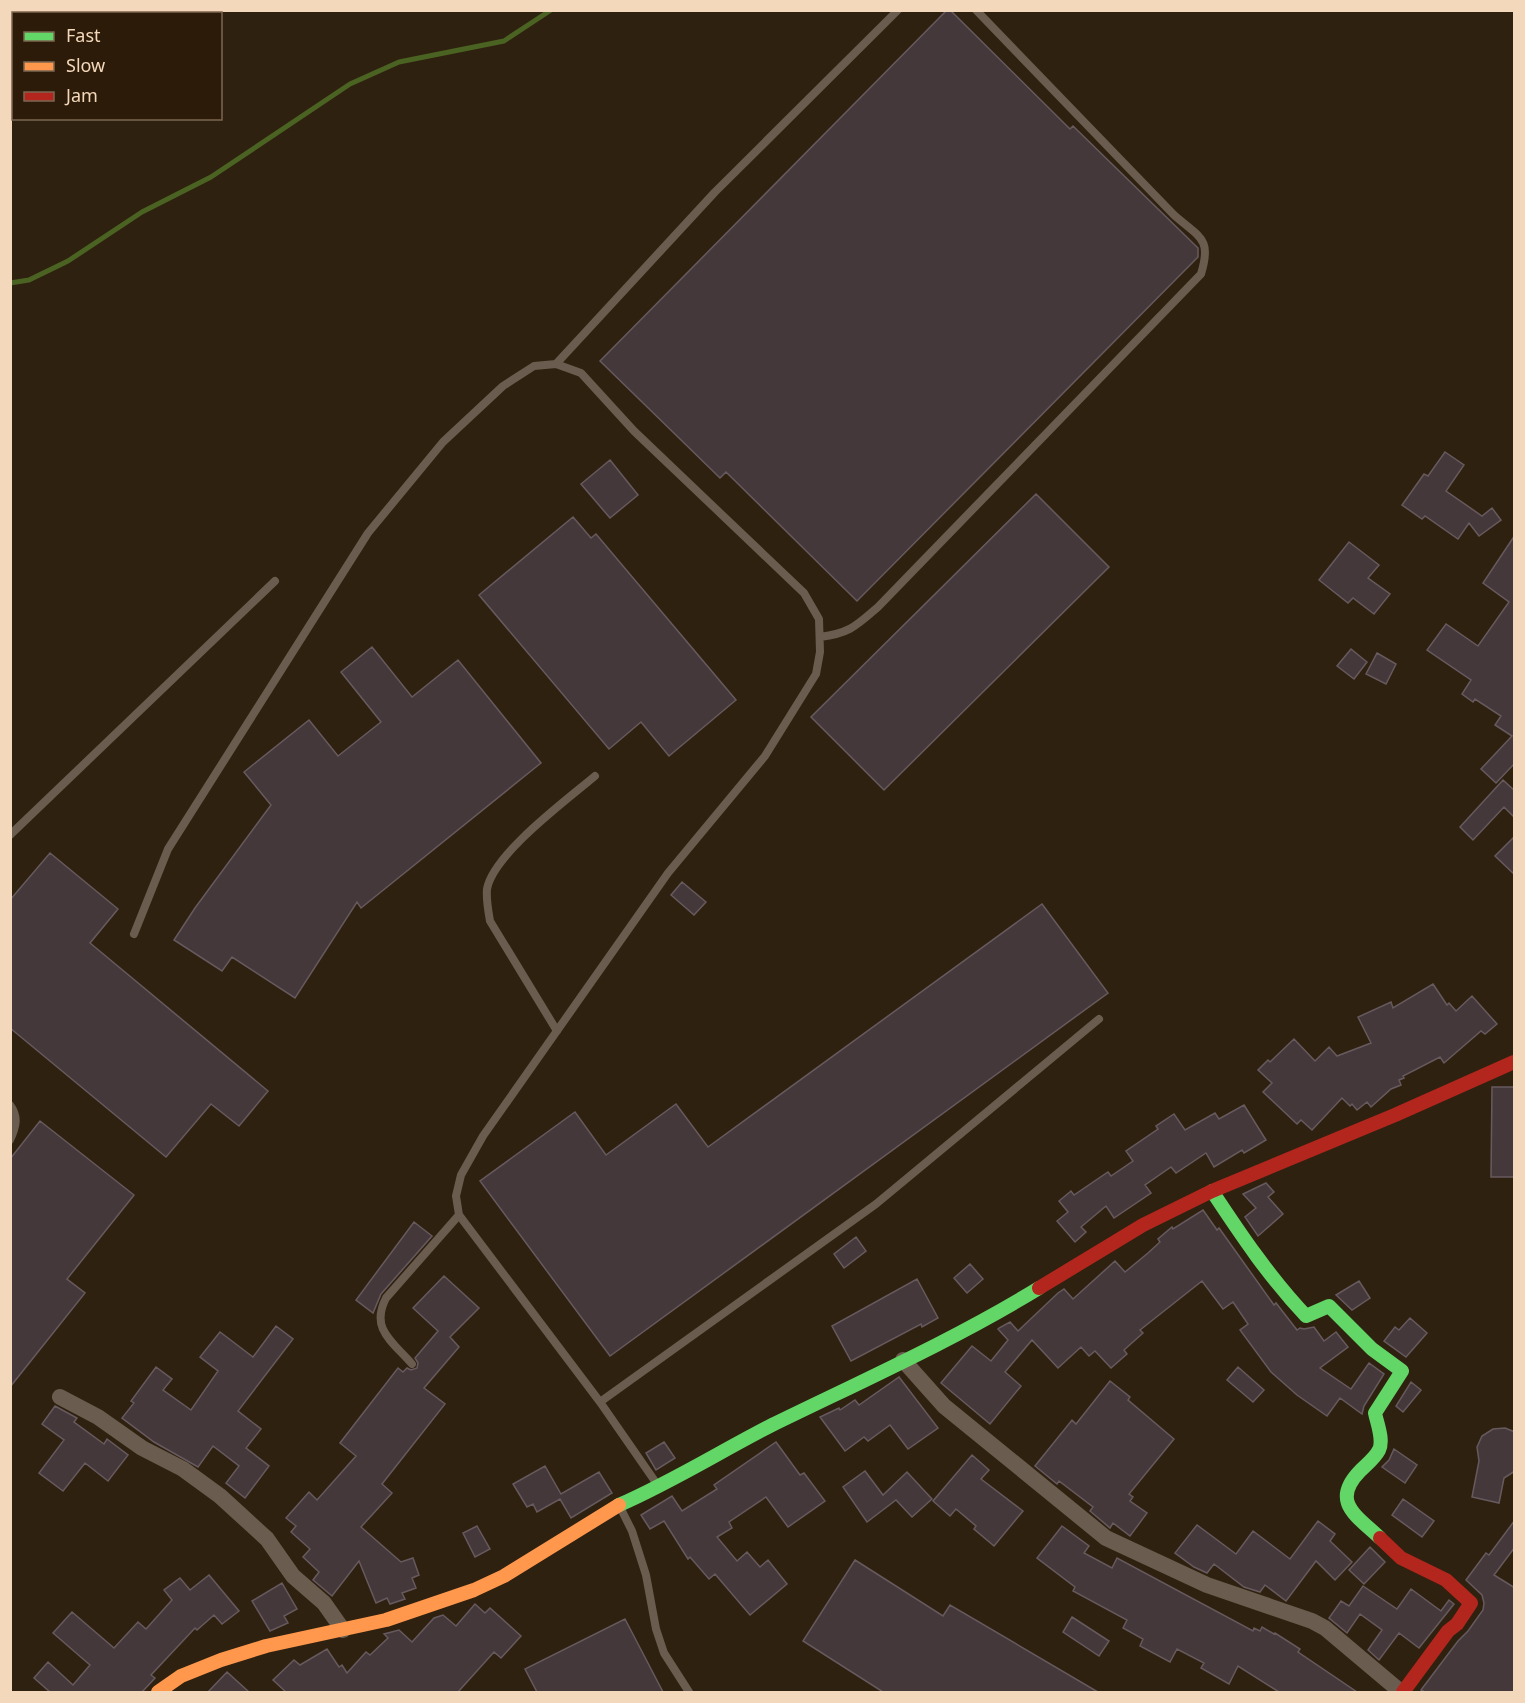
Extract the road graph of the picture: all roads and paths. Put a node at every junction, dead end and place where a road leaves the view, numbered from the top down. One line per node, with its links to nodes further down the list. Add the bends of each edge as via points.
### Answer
1 (898, 10): 3 (lane, via 715,192)
2 (976, 10): 5 (lane, via 1205,243 1204,262 1200,274 878,607 852,629)
3 (556, 364): 5 (lane, via 581,373 634,432 804,593 819,619); 8 (lane, via 534,366 503,386 443,442 368,533 168,849)
4 (275, 581): 7 (lane)
5 (820, 637): 10 (lane, via 816,674 765,756 668,873)
6 (596, 776): 10 (lane, via 513,848 493,872 487,888 490,921)
7 (10, 835)
8 (134, 934)
9 (1099, 1019): 19 (lane, via 876,1204)
10 (557, 1031): 15 (lane, via 483,1136 461,1175 456,1196)
11 (1515, 1062): 14 (street)
12 (10, 1105): 13 (lane, via 16,1113 16,1126)
13 (10, 1140)
14 (1212, 1191): 16 (street, via 1143,1225 997,1314); 25 (street, via 1246,1243 1306,1316 1329,1306 1372,1349 1402,1371 1374,1413 1380,1451 1351,1480 1345,1493 1348,1507 1401,1558 1446,1580 1471,1603)
15 (459, 1215): 17 (lane, via 386,1298 380,1310 381,1328); 19 (lane)
16 (903, 1360): 20 (street, via 753,1435); 25 (street, via 952,1414 1106,1538 1207,1585 1312,1621)
17 (412, 1364)
18 (60, 1396): 22 (street, via 183,1469 220,1496 267,1539 293,1576 324,1603)
19 (600, 1402): 20 (lane)
20 (660, 1487): 21 (street)
21 (619, 1505): 22 (street, via 504,1576 474,1590); 24 (lane, via 646,1575 664,1653)
22 (343, 1630): 23 (street, via 221,1660 181,1676)
23 (158, 1692)
24 (689, 1692)
25 (1402, 1692)

